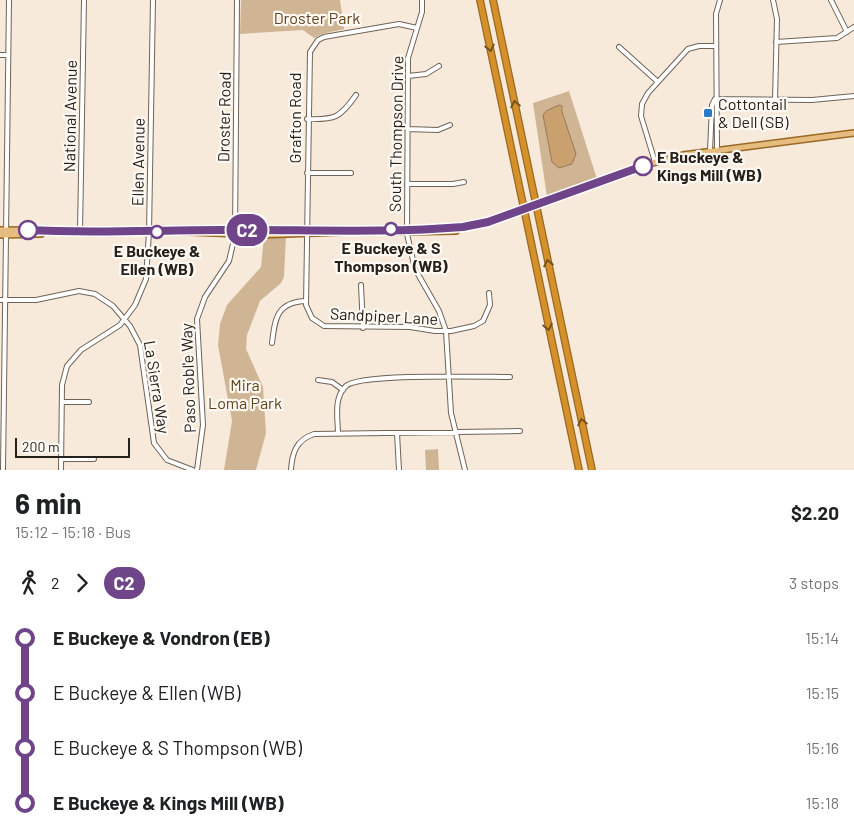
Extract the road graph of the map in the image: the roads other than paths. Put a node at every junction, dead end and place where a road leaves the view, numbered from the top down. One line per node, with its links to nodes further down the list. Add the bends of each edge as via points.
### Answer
1 (9, 0): 18 (street)
2 (84, 0): 41 (street, National Avenue)
3 (152, 0): 42 (street, Ellen Avenue)
4 (237, 0): 43 (street, Droster Road)
5 (422, 0): 12 (street, South Thompson Drive)
6 (480, 0): 73 (highway, one-way to 73)
7 (492, 0): 74 (highway, one-way to 7)
8 (720, 0): 15 (street, via 716,14)
9 (773, 0): 14 (street, via 777,19)
10 (831, 0): 13 (street)
11 (854, 27): 13 (street)
12 (417, 28): 20 (street, South Thompson Drive, via 409,50); 26 (street, Grafton Road, via 399,24 318,40 308,60)
13 (848, 32): 14 (street, via 837,38)
14 (776, 42): 25 (street)
15 (716, 46): 21 (street, via 688,50); 24 (street)
16 (619, 47): 21 (street)
17 (0, 55): 18 (street)
18 (8, 55): 34 (street)
19 (439, 66): 20 (street, via 426,74)
20 (408, 76): 28 (street, South Thompson Drive)
21 (658, 82): 32 (street, via 646,96 641,112)
22 (356, 95): 26 (street, via 338,116)
23 (854, 96): 25 (street)
24 (715, 99): 25 (street); 30 (street); 31 (street)
25 (775, 100)
26 (307, 119): 35 (street, Grafton Road)
27 (450, 125): 28 (street, via 438,130)
28 (407, 129): 38 (street, South Thompson Drive)
29 (854, 133): 30 (main road)
30 (717, 150): 31 (main road)
31 (710, 151): 32 (main road)
32 (655, 162): 40 (main road, bridge, via 478,226 456,231)
33 (0, 171): 34 (street)
34 (6, 171): 44 (street)
35 (307, 173): 36 (street); 39 (street, Grafton Road)
36 (351, 173)
37 (464, 182): 38 (street)
38 (407, 184): 40 (street, South Thompson Drive)
39 (306, 231): 40 (main road); 43 (main road); 48 (street, Grafton Road)
40 (407, 231): 51 (street, South Thompson Drive, via 415,269 439,311)
41 (80, 232): 42 (main road); 44 (main road)
42 (149, 232): 43 (main road); 49 (street, Ellen Avenue, via 144,287)
43 (235, 232): 69 (street, Paso Robl'e Way, via 229,261 205,297 198,319 204,426)
44 (3, 233): 47 (street)
45 (361, 285): 50 (street)
46 (489, 293): 51 (street, Sandpiper Lane, via 489,310 480,324)
47 (2, 300): 49 (street, La Sierra Way, via 36,300 74,292 90,293 104,299); 63 (street)
48 (306, 301): 50 (street, Sandpiper Lane, via 309,315 319,324); 52 (street, via 292,302 283,308 276,320)
49 (125, 319): 57 (street, Ellen Avenue, via 70,361 63,377); 68 (street, La Sierra Way, via 140,345 154,443 167,460)
50 (362, 328): 51 (street, Sandpiper Lane, via 414,327)
51 (446, 331): 53 (street, South Thompson Drive)
52 (272, 343)
53 (448, 377): 54 (street); 56 (street, via 358,380); 59 (street, South Thompson Drive)
54 (510, 377)
55 (318, 380): 56 (street, via 332,382)
56 (343, 390): 62 (street, via 338,402)
57 (62, 402): 58 (street); 64 (street, Ellen Avenue)
58 (90, 402)
59 (454, 431): 60 (street); 61 (street); 72 (street, South Thompson Drive)
60 (520, 431)
61 (397, 433): 62 (street); 71 (street)
62 (338, 434): 70 (street, via 314,434 302,440 292,456)
63 (2, 437): 66 (street)
64 (61, 459): 65 (street); 67 (street, Ellen Avenue)
65 (94, 459)
66 (3, 470)
67 (61, 470)
68 (193, 470)
69 (197, 470)
70 (292, 470)
71 (398, 470)
72 (465, 470)
73 (579, 470)
74 (592, 470)

